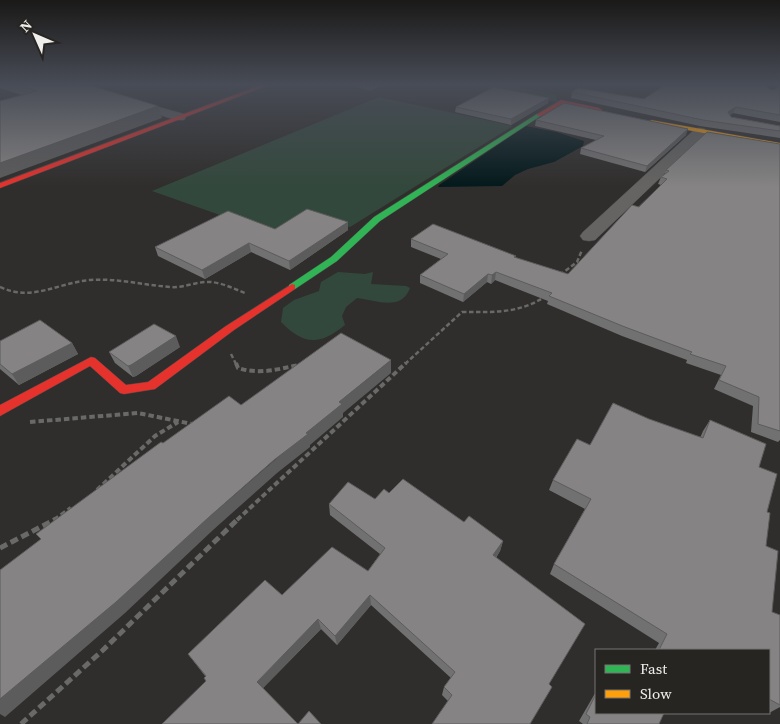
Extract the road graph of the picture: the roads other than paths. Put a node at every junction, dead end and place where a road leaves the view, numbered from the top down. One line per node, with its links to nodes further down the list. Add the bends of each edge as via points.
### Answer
1 (175, 119): 6 (street)
2 (533, 119): 8 (street, via 377,219 334,259 151,386 124,390 91,361)
3 (643, 120): 4 (street)
4 (700, 132): 5 (street); 7 (street)
5 (780, 146)
6 (0, 186)
7 (589, 236)
8 (0, 411)

